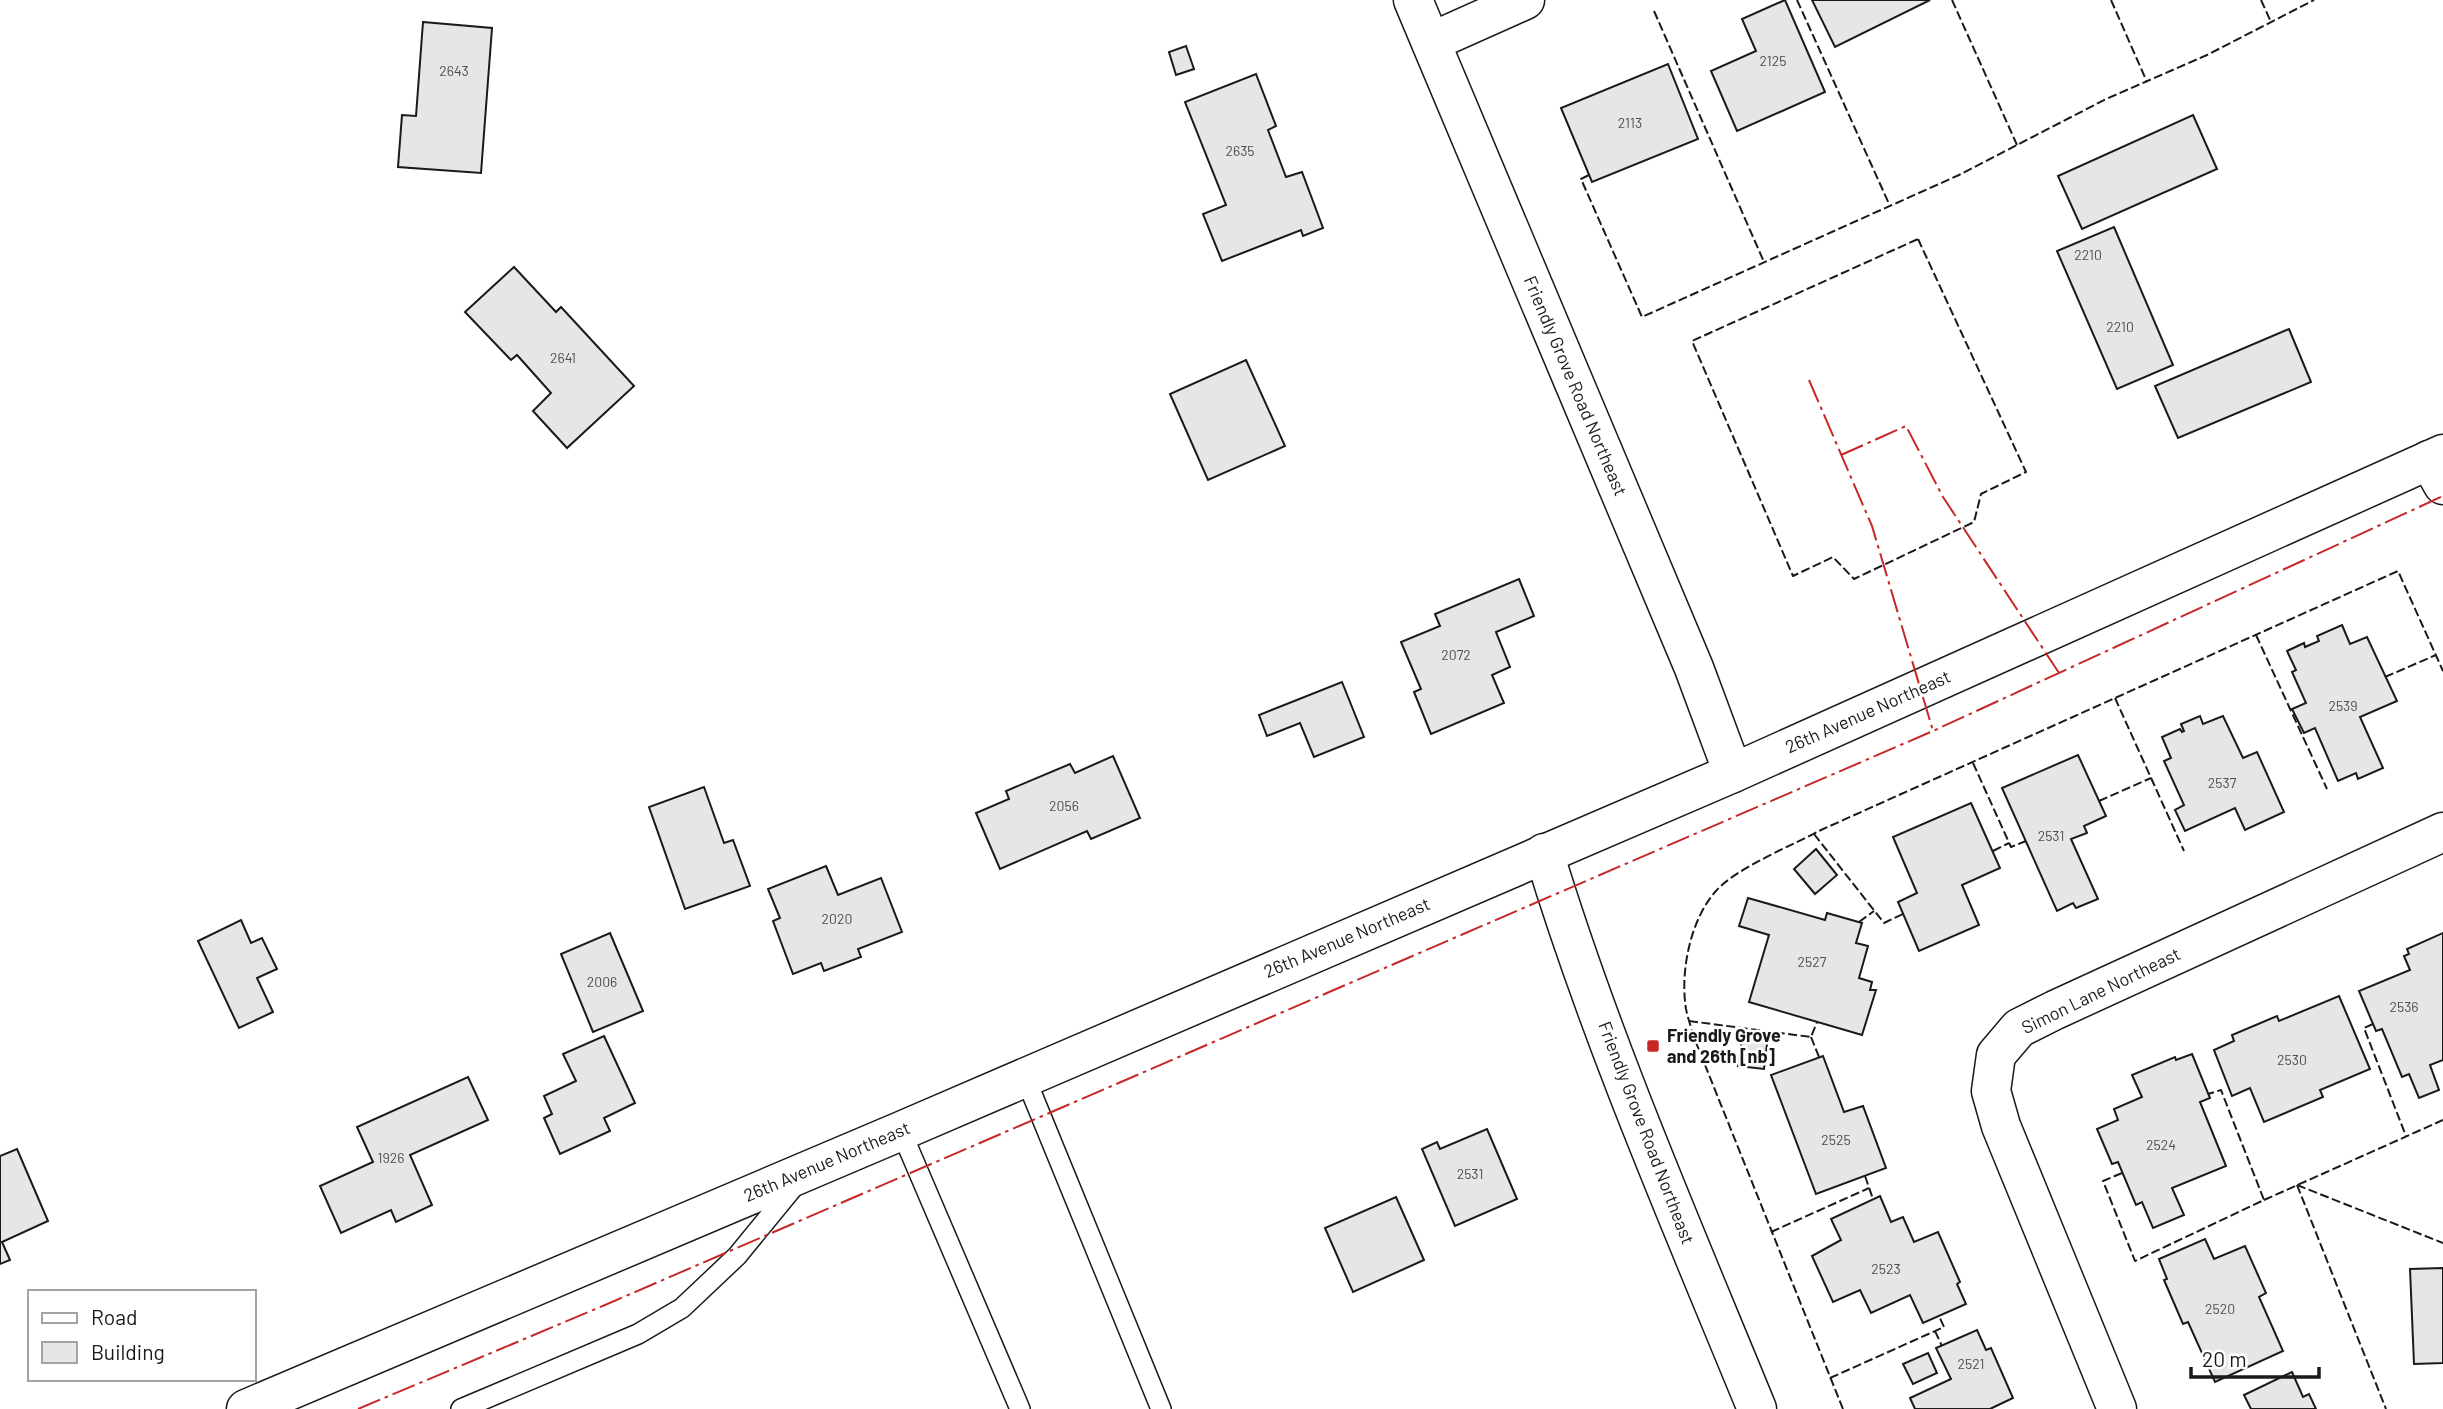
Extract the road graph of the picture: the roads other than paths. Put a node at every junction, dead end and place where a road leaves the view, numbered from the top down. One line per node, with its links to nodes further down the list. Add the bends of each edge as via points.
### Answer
1 (1413, 0): 3 (street, Friendly Grove Road Northeast)
2 (1525, 0): 3 (street)
3 (1431, 42): 5 (street, Friendly Grove Road Northeast, via 1694,668)
4 (2438, 467): 5 (street, 26th Avenue Northeast)
5 (1733, 773): 7 (street, 26th Avenue Northeast)
6 (2443, 832): 16 (street, Simon Lane Northeast, via 2055,1010 2019,1028 1996,1055 1991,1091 2001,1126)
7 (1544, 853): 8 (street, 26th Avenue Northeast); 15 (street, Friendly Grove Road Northeast, via 1655,1162)
8 (1026, 1077): 9 (street, 26th Avenue Northeast); 14 (lane)
9 (901, 1131): 10 (street, 26th Avenue Northeast); 13 (lane)
10 (810, 1168): 11 (street, 26th Avenue Northeast); 12 (lane, via 737,1256 682,1308 638,1334)
11 (246, 1409)
12 (461, 1409)
13 (1020, 1409)
14 (1161, 1409)
15 (1757, 1409)
16 (2117, 1409)

